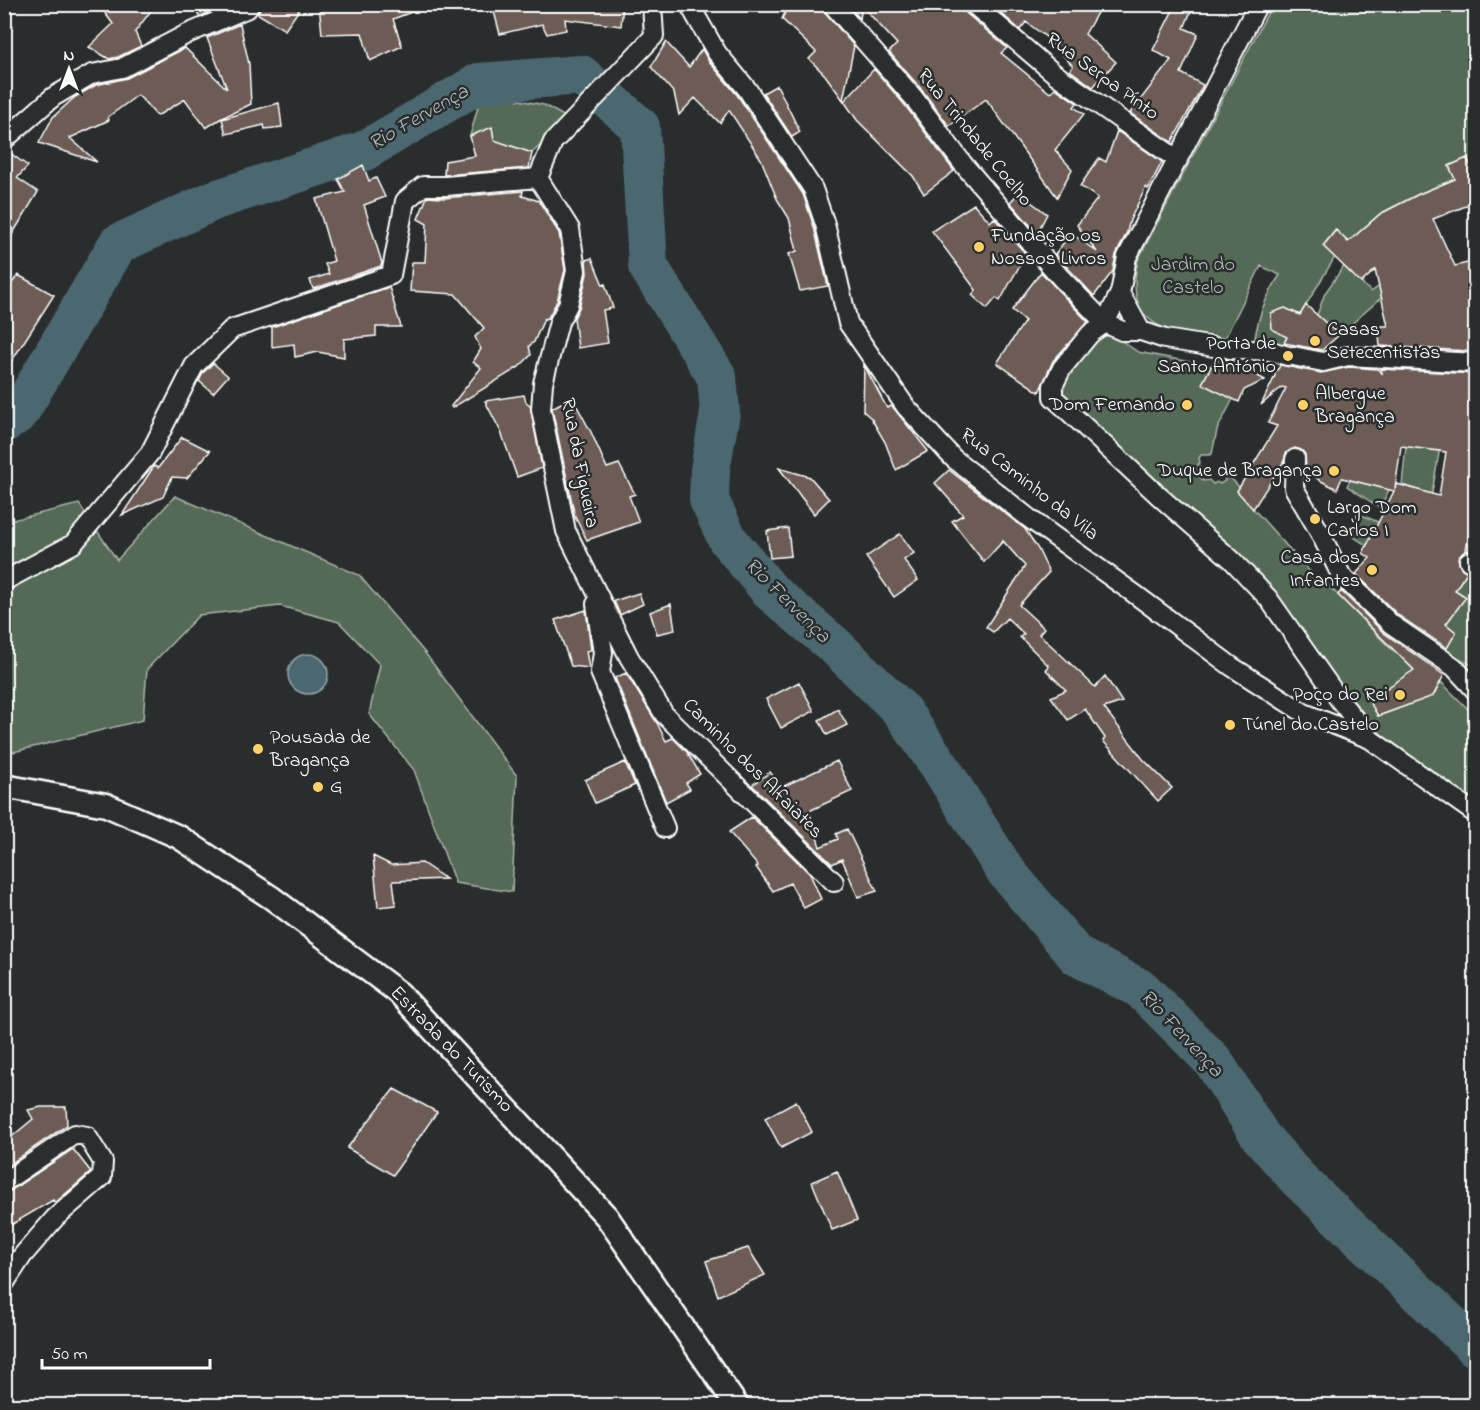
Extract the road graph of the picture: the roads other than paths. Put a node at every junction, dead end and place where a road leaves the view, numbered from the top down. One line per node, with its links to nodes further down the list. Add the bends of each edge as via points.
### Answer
1 (652, 4): 9 (street, via 654,36 553,142)
2 (689, 4): 18 (street, Rua Caminho da Vila, via 717,53 747,89 813,189 848,323 906,407 953,458 1231,666 1304,713)
3 (832, 4): 11 (street, Rua Trindade Coelho, via 913,97 970,173)
4 (974, 4): 8 (street, Rua Serpa Pínto, via 1055,74)
5 (1258, 4): 8 (street)
6 (249, 6): 7 (street, via 122,68 92,74 52,97)
7 (4, 140)
8 (1178, 160): 10 (street, via 1127,257)
9 (538, 178): 15 (street, via 423,186 405,201 391,276 232,329 194,366 150,453 73,544); 16 (street, Rua da Figueira, via 570,229 576,271 543,383 541,409 566,531)
10 (1120, 293): 11 (street); 12 (street)
11 (1105, 323): 12 (street, via 1122,330); 18 (street, via 1090,334 1062,368 1053,386 1053,397 1232,560 1268,598)
12 (1141, 331): 13 (street, via 1165,339 1225,349 1271,351 1323,362 1348,356)
13 (1476, 363)
14 (1296, 459): 17 (street, via 1294,488 1341,575 1391,624 1454,667)
15 (4, 581)
16 (593, 587): 21 (street, via 603,653 600,672); 22 (street, Caminho dos Alfaiates, via 664,714)
17 (1476, 691)
18 (1370, 739): 20 (street)
19 (4, 786): 25 (street, Estrada do Turismo, via 106,805 179,837 272,898 399,993 607,1217)
20 (1476, 814)
21 (665, 828)
22 (834, 882)
23 (4, 1182): 24 (street, via 75,1134 87,1136 104,1162 102,1177 55,1218)
24 (4, 1284)
25 (737, 1406)

